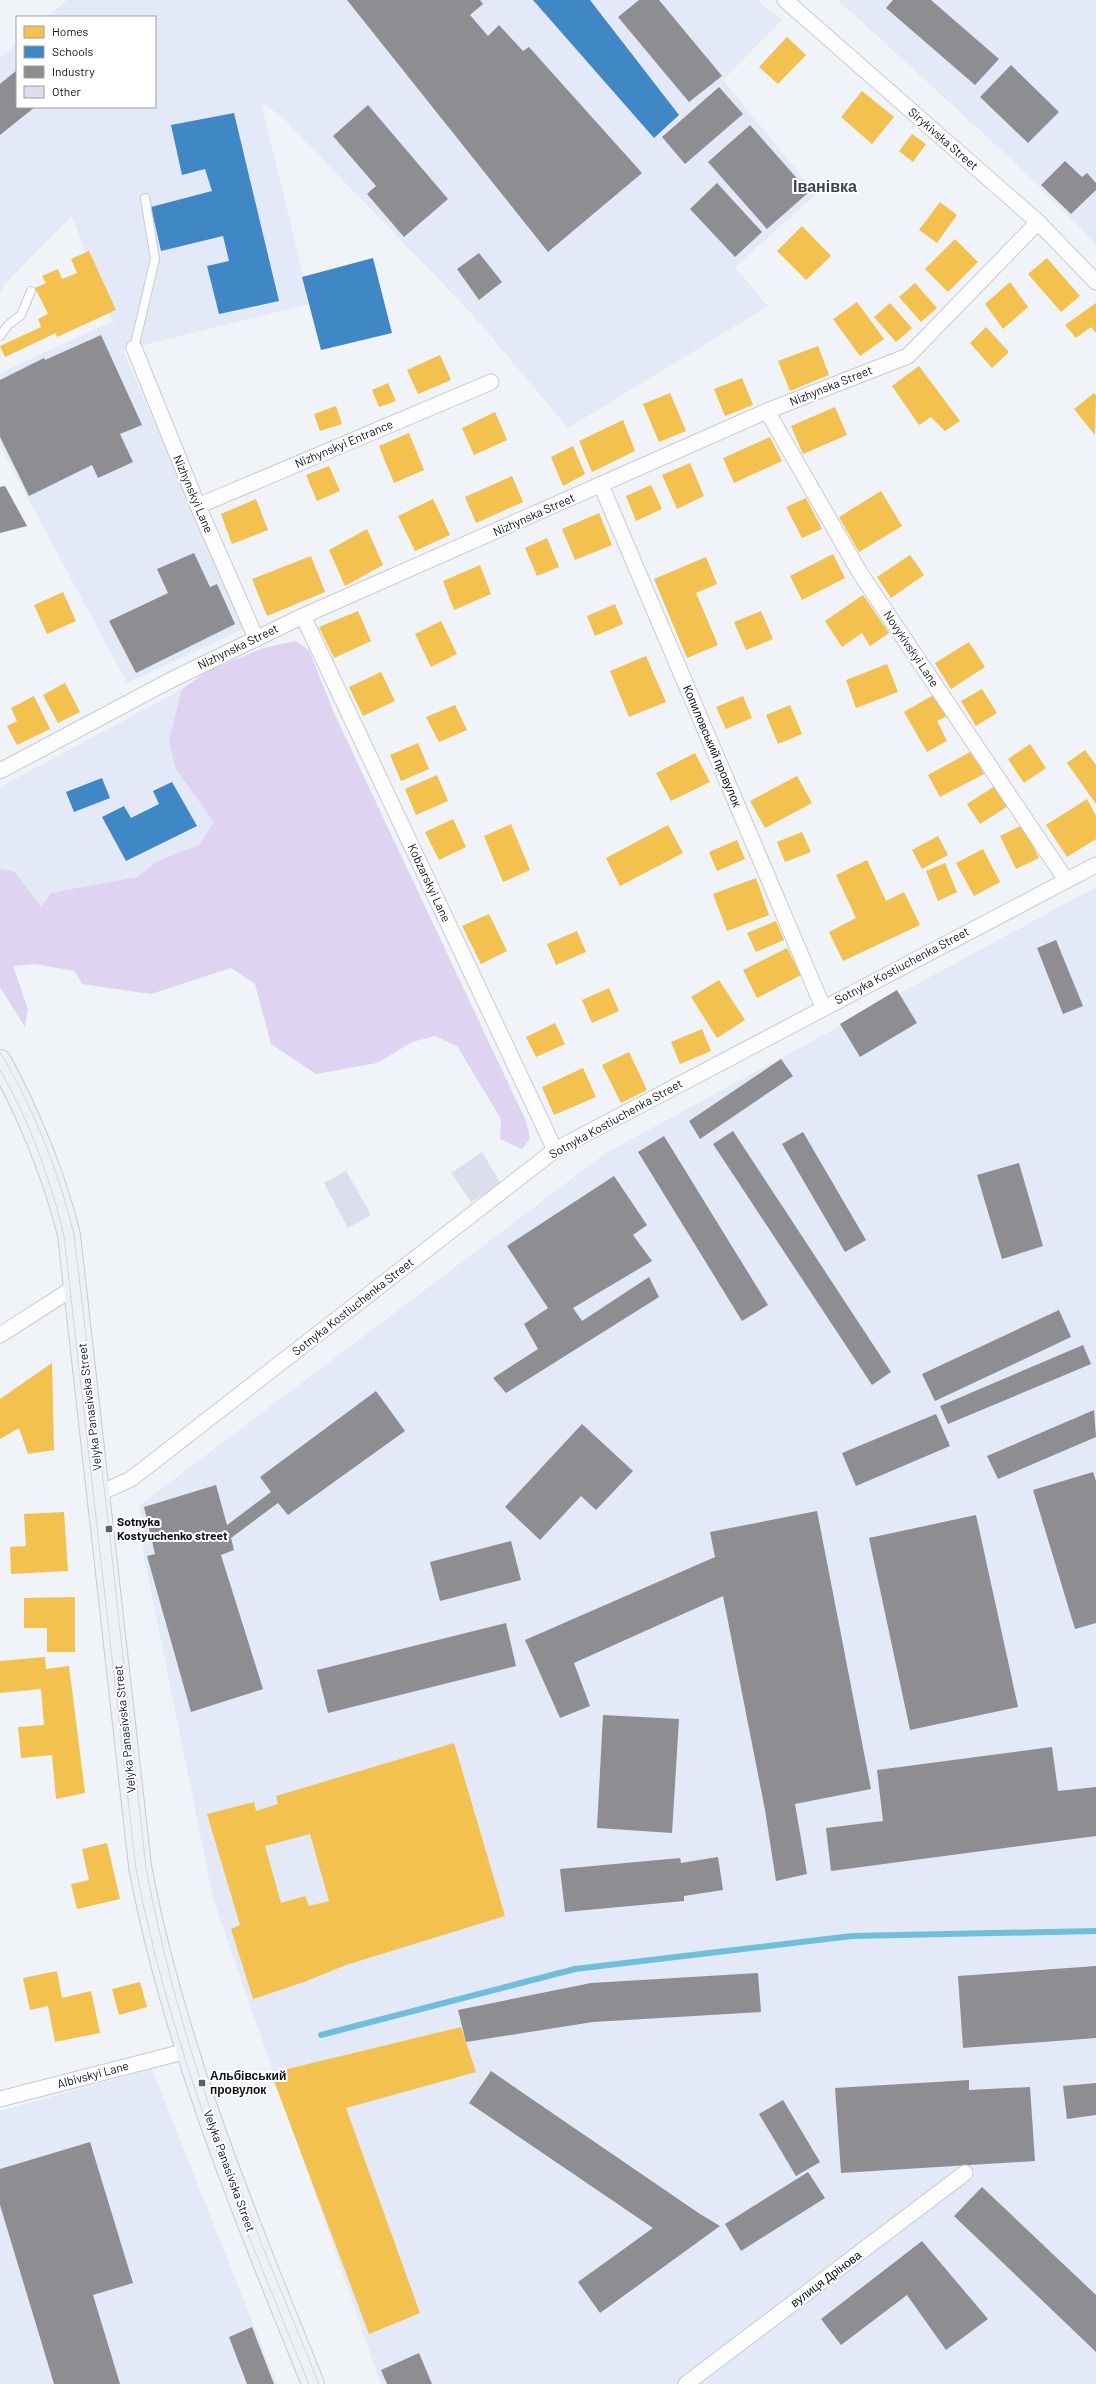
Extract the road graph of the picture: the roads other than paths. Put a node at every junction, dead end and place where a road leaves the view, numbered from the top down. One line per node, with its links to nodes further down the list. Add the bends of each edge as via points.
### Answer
1 (785, 0): 3 (street, Sirykivska Street)
2 (145, 198): 7 (lane, via 155,259)
3 (1038, 222): 4 (street, Sirykivska Street); 9 (street, Nizhynska Street, via 908,356)
4 (1096, 282)
5 (31, 291): 6 (lane, via 21,315 8,325)
6 (0, 336)
7 (134, 348): 11 (street, Nizhynskyi Lane)
8 (491, 382): 11 (street, Nizhynskyi Entrance)
9 (767, 411): 10 (street, Nizhynska Street); 16 (street, Novykivskyi Lane, via 860,573)
10 (601, 485): 12 (street, Nizhynska Street); 17 (street, Копиловський провулок)
11 (198, 506): 13 (street, Nizhynskyi Lane)
12 (303, 616): 13 (street, Nizhynska Street); 19 (street, Kobzarskyi Lane)
13 (256, 638): 14 (street, Nizhynska Street)
14 (0, 771)
15 (1096, 865): 16 (street, Sotnyka Kostiuchenka Street)
16 (1066, 880): 17 (street, Sotnyka Kostiuchenka Street)
17 (823, 1007): 19 (street, Sotnyka Kostiuchenka Street)
18 (0, 1061): 20 (street, Velyka Panasivska Street, via 19,1095 58,1189 69,1235)
19 (555, 1150): 22 (street, Sotnyka Kostiuchenka Street, via 131,1479)
20 (75, 1287): 21 (street); 22 (street, Velyka Panasivska Street)
21 (0, 1336)
22 (100, 1493): 23 (street, Velyka Panasivska Street, via 140,1866 150,1920)
23 (187, 2051): 24 (street, Albivskyi Lane); 26 (street, Velyka Panasivska Street, via 243,2210)
24 (0, 2099)
25 (965, 2174): 27 (street, вулиця Дрінова)
26 (313, 2384)
27 (686, 2384)

